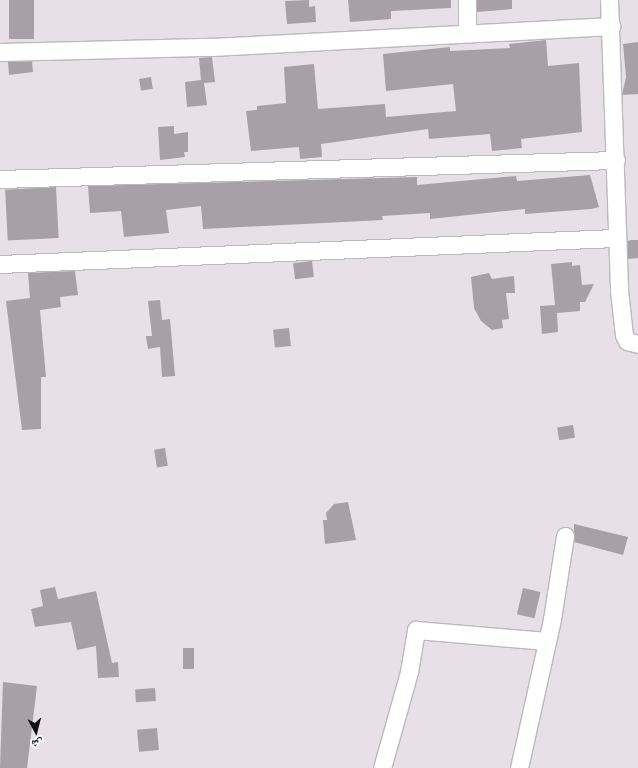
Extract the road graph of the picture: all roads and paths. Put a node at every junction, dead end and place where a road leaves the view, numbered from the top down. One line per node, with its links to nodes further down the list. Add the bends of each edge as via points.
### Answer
1 (467, 0): 4 (street)
2 (609, 0): 3 (street)
3 (611, 26): 4 (street); 6 (street)
4 (468, 33): 5 (street, via 212,47)
5 (0, 52)
6 (616, 160): 7 (street); 8 (street)
7 (0, 179)
8 (615, 238): 9 (street); 10 (street, via 624,335 627,341)
9 (0, 264)
10 (638, 344)
11 (565, 536): 12 (street)
12 (547, 641): 13 (street, via 416,630 409,672); 14 (street)
13 (382, 768)
14 (520, 768)

